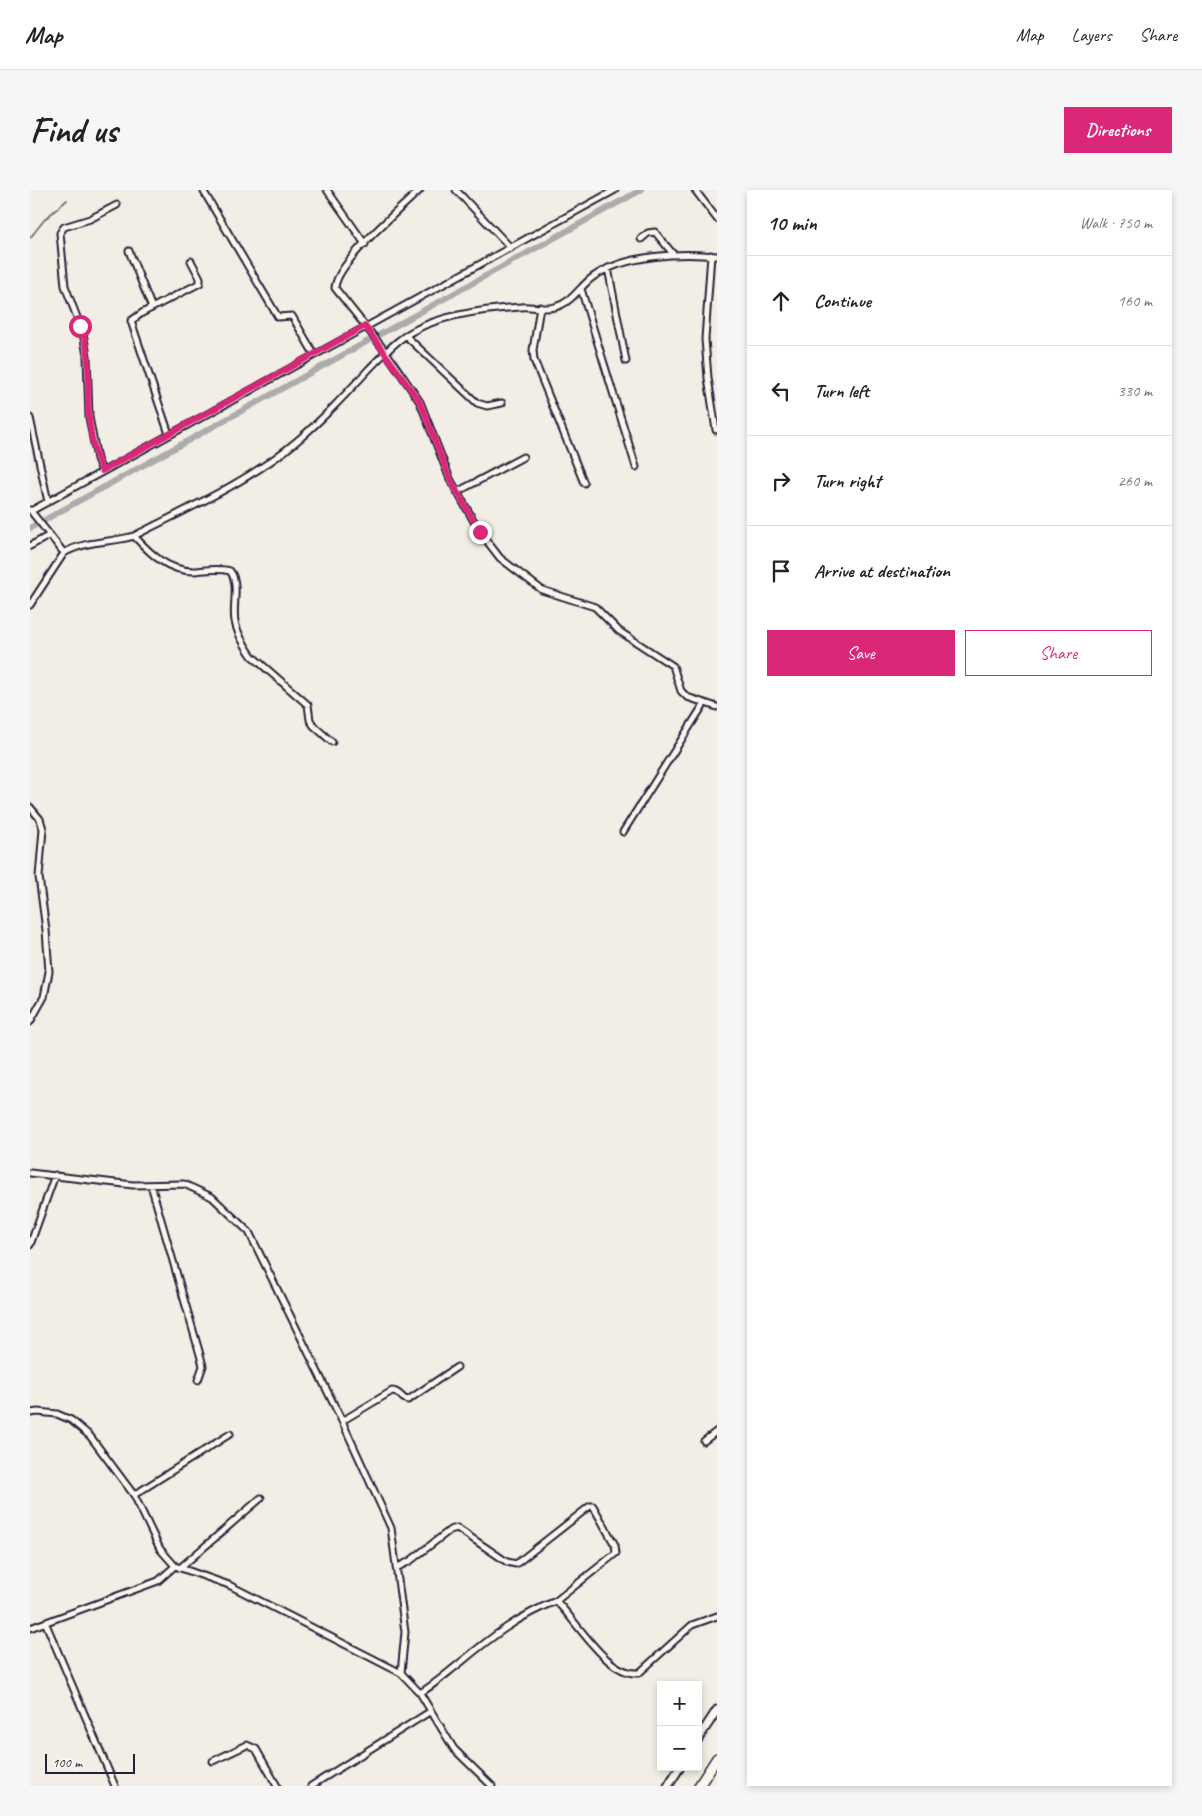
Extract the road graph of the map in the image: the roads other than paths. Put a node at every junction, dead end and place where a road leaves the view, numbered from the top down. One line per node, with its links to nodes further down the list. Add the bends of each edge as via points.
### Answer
1 (327, 190): 10 (street)
2 (420, 190): 10 (street)
3 (456, 190): 11 (street)
4 (615, 190): 11 (street)
5 (695, 190): 8 (street)
6 (204, 192): 23 (street, via 278,317 292,316)
7 (117, 205): 31 (street, via 90,219 64,227 60,233 65,286 83,333 90,417)
8 (717, 219)
9 (641, 239): 14 (street, via 651,231 655,232)
10 (365, 244): 20 (street, via 345,265 335,281 335,288)
11 (511, 248): 20 (street)
12 (130, 251): 19 (street)
13 (714, 255): 14 (street); 27 (street, via 705,339)
14 (674, 256): 16 (street, via 624,262)
15 (191, 261): 19 (street, via 200,283)
16 (608, 268): 17 (street); 24 (street)
17 (581, 289): 18 (street, via 556,307); 30 (street)
18 (540, 307): 21 (street, via 508,308 442,320); 32 (street, via 534,360)
19 (152, 308): 28 (street, via 133,319 131,325)
20 (365, 326): 22 (street); 23 (street)
21 (406, 336): 22 (street); 25 (street, via 477,403 487,406)
22 (386, 352): 33 (street, via 425,412 440,458); 37 (street, via 313,427 277,457)
23 (314, 354): 28 (street)
24 (626, 361)
25 (502, 403)
26 (30, 418): 34 (street)
27 (716, 430)
28 (169, 434): 31 (street)
29 (523, 457): 33 (street)
30 (636, 467)
31 (102, 471): 34 (street)
32 (584, 483)
33 (457, 492): 41 (street, via 480,532 500,558 542,590 595,607 619,631 669,662 676,672 681,691)
34 (48, 502): 35 (street)
35 (31, 511): 36 (street)
36 (48, 533): 38 (street); 39 (street)
37 (134, 536): 39 (street, via 118,541 88,543); 43 (street, via 155,558 171,567 193,571 230,571 234,578 234,619 246,647 308,705 310,720)
38 (30, 546)
39 (64, 553): 40 (street)
40 (30, 605)
41 (704, 704): 42 (street); 45 (street)
42 (717, 707)
43 (332, 742)
44 (30, 807): 46 (street, via 40,819 43,829 39,877 49,972 44,997)
45 (623, 832)
46 (30, 1022)
47 (30, 1173): 48 (street)
48 (55, 1176): 49 (street); 50 (street)
49 (151, 1185): 52 (street, via 203,1366); 54 (street, via 175,1183 193,1186 229,1212 249,1232)
50 (30, 1245)
51 (457, 1367): 54 (street, via 408,1400 392,1391)
52 (198, 1380)
53 (30, 1413): 58 (street, via 50,1412 81,1427)
54 (342, 1421): 61 (street, via 391,1528)
55 (717, 1431): 57 (street)
56 (230, 1434): 58 (street)
57 (704, 1442)
58 (134, 1495): 60 (street, via 160,1549)
59 (260, 1498): 60 (street)
60 (177, 1567): 64 (street, via 158,1581); 66 (street, via 229,1584)
61 (396, 1568): 62 (street, via 457,1528 507,1562 516,1564 593,1506 616,1545 616,1553); 66 (street, via 405,1632)
62 (556, 1601): 63 (street, via 608,1660 630,1674 647,1667 692,1626); 67 (street, via 509,1625)
63 (717, 1616)
64 (46, 1624): 65 (street); 75 (street)
65 (30, 1628)
66 (401, 1673): 67 (street)
67 (420, 1693): 69 (street)
68 (717, 1710): 70 (main road)
69 (430, 1711): 74 (street, via 454,1749); 77 (street)
70 (702, 1733)
71 (717, 1758): 81 (highway)
72 (213, 1761): 76 (street, via 251,1746 256,1749)
73 (677, 1771): 80 (main road)
74 (484, 1781): 78 (street); 79 (street)
75 (115, 1786)
76 (277, 1786)
77 (312, 1786)
78 (480, 1786)
79 (492, 1786)
80 (668, 1786)
81 (699, 1786)

